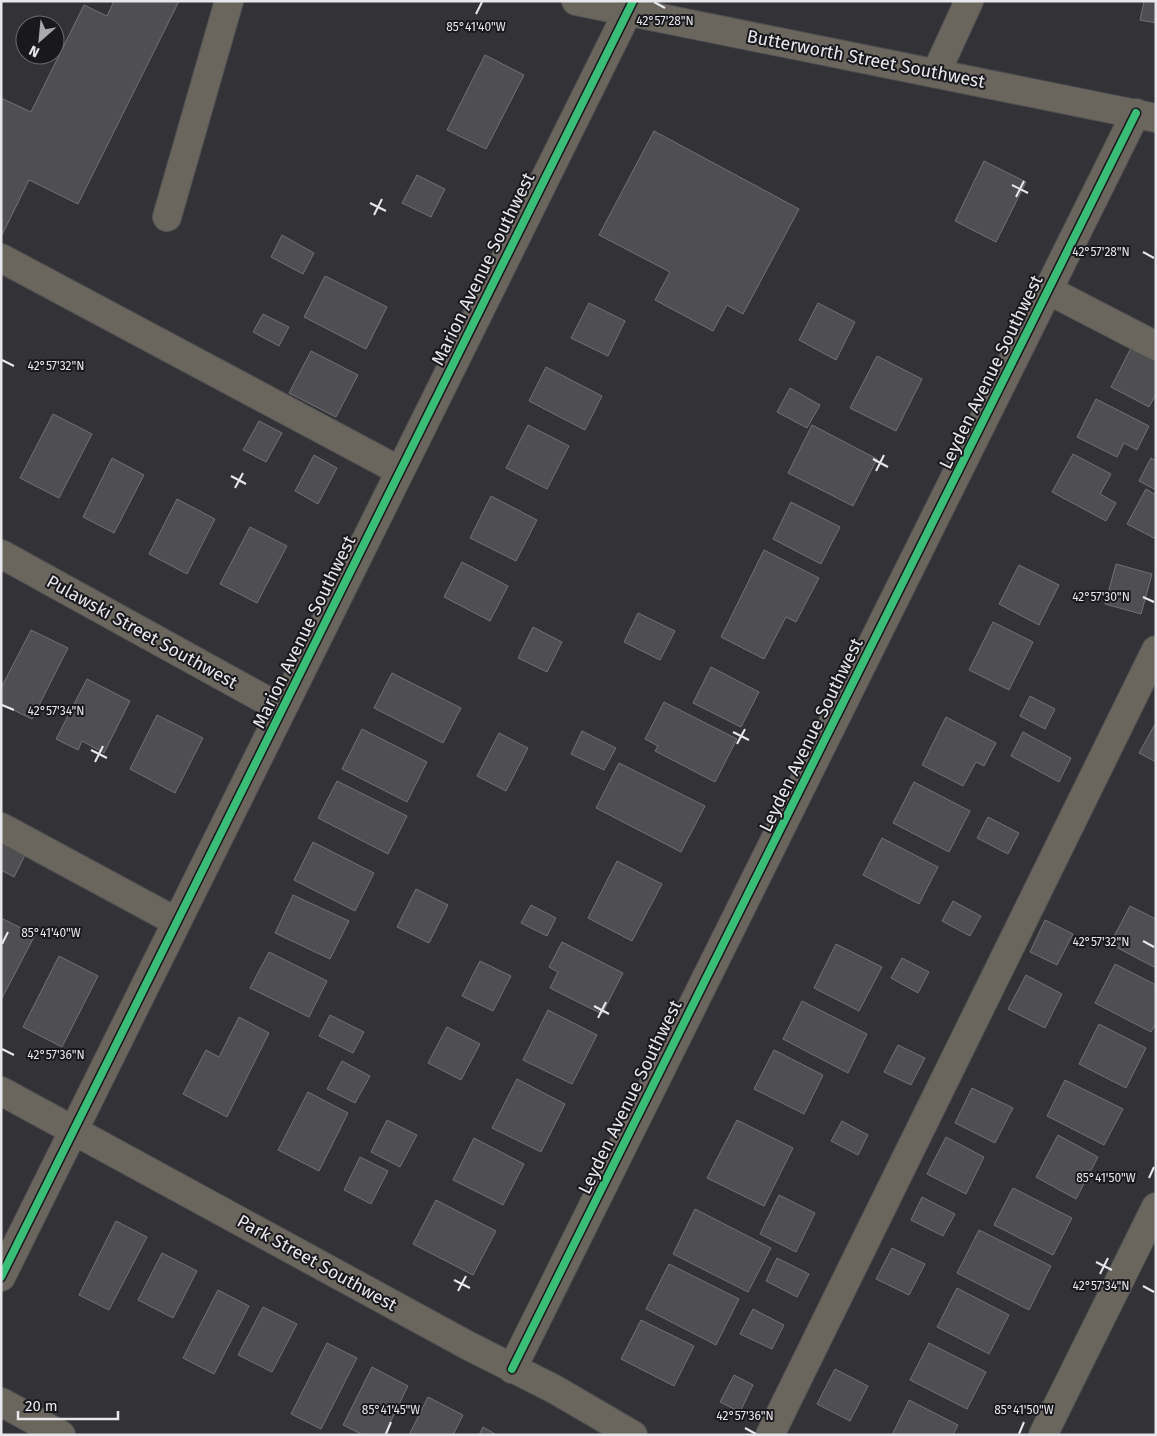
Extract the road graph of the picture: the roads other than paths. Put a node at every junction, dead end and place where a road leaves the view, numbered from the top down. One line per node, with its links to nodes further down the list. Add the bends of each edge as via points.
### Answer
1 (228, 1): 7 (street)
2 (576, 1): 4 (street, Butterworth Street Southwest)
3 (969, 1): 5 (street)
4 (630, 7): 5 (street, Butterworth Street Southwest); 11 (street, Marion Avenue Southwest)
5 (936, 73): 6 (street, Butterworth Street Southwest)
6 (1146, 115): 9 (street, Leyden Avenue Southwest)
7 (167, 217)
8 (1, 258): 11 (street)
9 (1048, 290): 10 (street); 21 (street, Leyden Avenue Southwest)
10 (1156, 346)
11 (400, 471): 14 (street, Marion Avenue Southwest)
12 (1, 554): 14 (street, Pulawski Street Southwest)
13 (1156, 650): 25 (street)
14 (282, 709): 16 (street, Marion Avenue Southwest)
15 (1, 827): 16 (street)
16 (177, 922): 18 (street, Marion Avenue Southwest)
17 (1, 1092): 18 (street, Park Street Southwest)
18 (74, 1131): 20 (street, Marion Avenue Southwest); 21 (street, Park Street Southwest)
19 (1156, 1206): 26 (street)
20 (1, 1277)
21 (512, 1369): 24 (street, Park Street Southwest, via 554,1389)
22 (1, 1402): 23 (street)
23 (61, 1435)
24 (633, 1435)
25 (770, 1435)
26 (1043, 1435)

